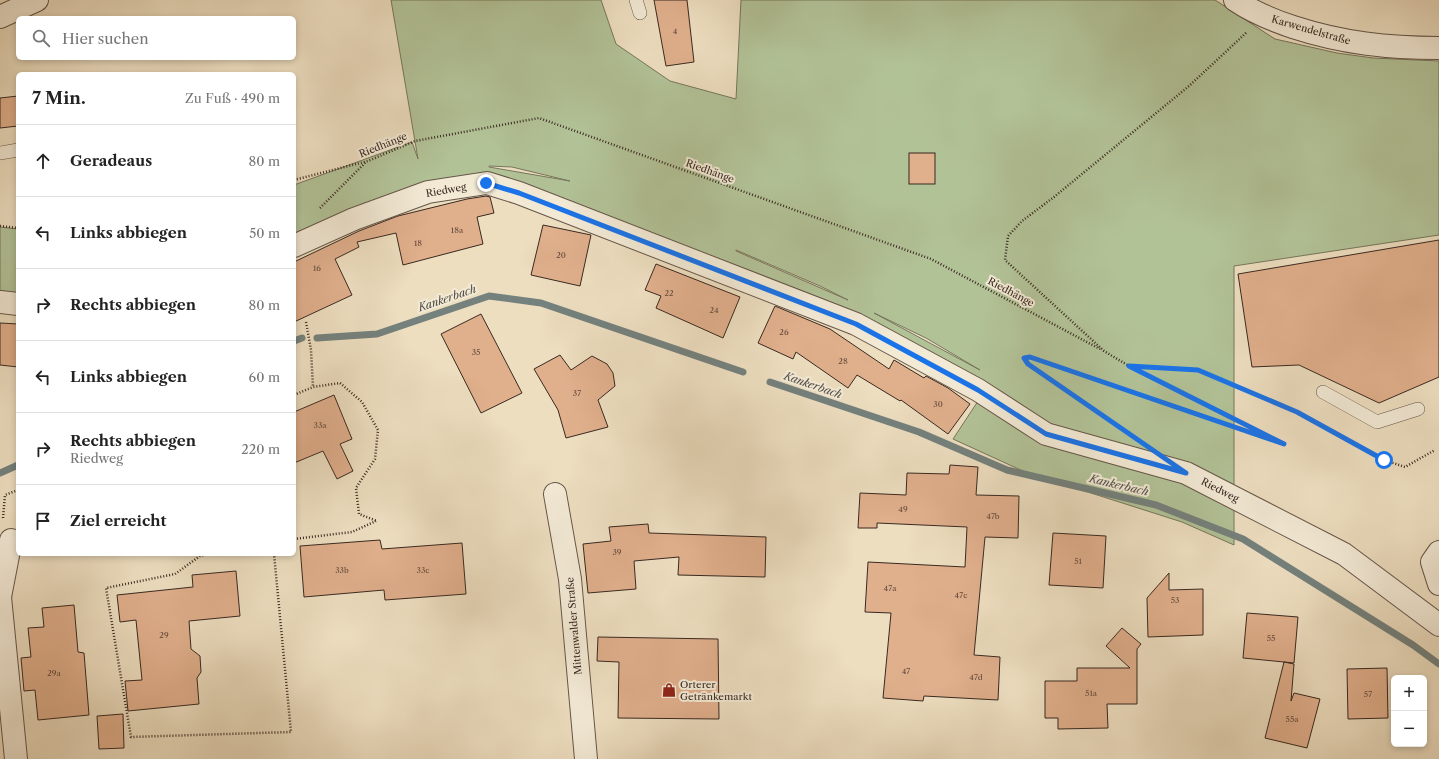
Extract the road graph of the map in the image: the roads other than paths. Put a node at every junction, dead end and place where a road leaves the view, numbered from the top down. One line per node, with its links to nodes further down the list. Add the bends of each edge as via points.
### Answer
1 (37, 0): 5 (street)
2 (636, 0): 4 (lane)
3 (1235, 0): 6 (street, Karwendelstraße, via 1264,17 1319,35 1354,43 1403,48)
4 (640, 14)
5 (0, 17)
6 (1439, 48)
7 (16, 150): 8 (lane)
8 (0, 153)
9 (296, 245): 19 (street, Riedweg, via 354,219 428,192 486,183 519,193 856,324 978,390 1046,434 1186,473 1344,554)
10 (0, 302): 11 (street)
11 (16, 304)
12 (1323, 392): 13 (lane, via 1377,422)
13 (1418, 409)
14 (555, 494): 21 (street, Mittenwalder Straße, via 570,579)
15 (7, 531): 18 (street)
16 (1439, 552): 17 (street, via 1432,562)
17 (1439, 584)
18 (0, 597): 20 (street)
19 (1439, 625)
20 (16, 759)
21 (586, 759)

